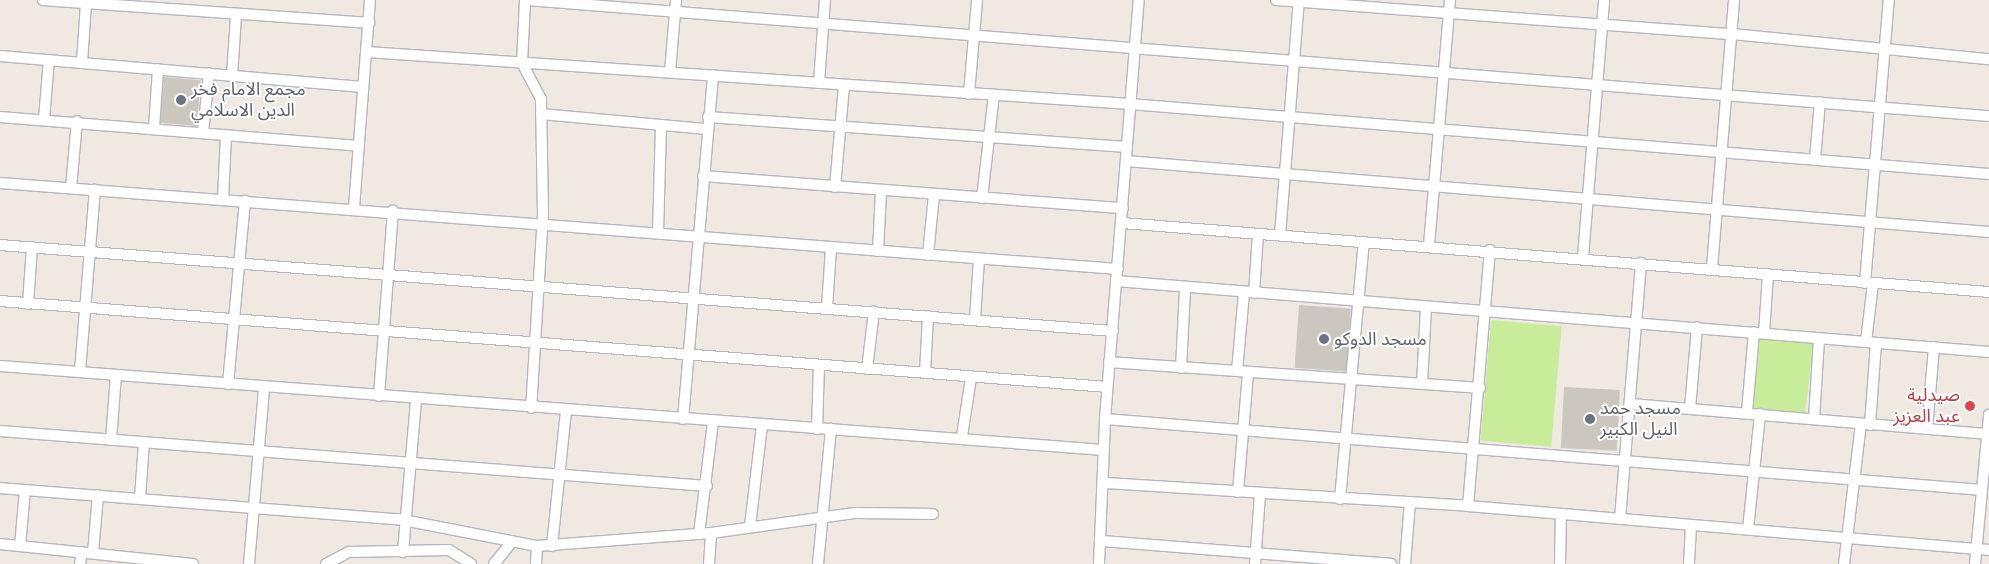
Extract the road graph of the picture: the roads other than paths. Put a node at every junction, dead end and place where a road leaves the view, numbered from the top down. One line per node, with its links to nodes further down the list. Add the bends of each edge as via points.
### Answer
1 (49, 0): 13 (street)
2 (370, 0): 18 (street)
3 (526, 0): 15 (street); 31 (street)
4 (826, 0): 19 (street)
5 (977, 0): 22 (street)
6 (1139, 0): 23 (street)
7 (1276, 0): 12 (street)
8 (1450, 0): 17 (street)
9 (1604, 0): 20 (street)
10 (1734, 0): 21 (street)
11 (1889, 0): 24 (street)
12 (1299, 1): 17 (street); 29 (street)
13 (86, 3): 14 (street); 30 (street)
14 (160, 4): 16 (street)
15 (675, 5): 19 (street); 33 (street)
16 (236, 15): 18 (street); 37 (street)
17 (1449, 15): 20 (street); 35 (street)
18 (368, 23): 25 (street)
19 (823, 24): 22 (street); 38 (street)
20 (1602, 26): 21 (street); 39 (street)
21 (1732, 34): 24 (street); 44 (street)
22 (974, 35): 23 (street); 42 (street)
23 (1134, 46): 29 (street); 46 (street)
24 (1885, 49): 27 (street); 47 (street)
25 (367, 52): 31 (street); 40 (street)
26 (0, 56): 28 (street)
27 (1989, 59)
28 (50, 60): 30 (street); 53 (street)
29 (1294, 61): 35 (street); 49 (street)
30 (82, 62): 32 (street)
31 (522, 63): 33 (street); 48 (street, via 539,91)
32 (158, 69): 34 (street); 57 (street)
33 (670, 72): 36 (street)
34 (209, 73): 37 (street); 60 (street)
35 (1444, 73): 39 (street); 58 (street)
36 (713, 75): 38 (street); 52 (street)
37 (232, 76): 40 (street)
38 (819, 83): 41 (street)
39 (1596, 84): 44 (street); 63 (street)
40 (363, 86): 64 (street)
41 (844, 86): 42 (street); 56 (street)
42 (969, 94): 43 (street)
43 (994, 95): 46 (street); 62 (street)
44 (1727, 96): 45 (street); 66 (street)
45 (1820, 102): 47 (street); 67 (street)
46 (1130, 104): 49 (street); 65 (street)
47 (1879, 106): 50 (street); 69 (street)
48 (541, 114): 55 (street); 90 (street)
49 (1290, 116): 58 (street); 70 (street)
50 (1989, 116)
51 (0, 117): 53 (street)
52 (708, 117): 56 (street); 59 (street)
53 (44, 119): 54 (street)
54 (77, 121): 57 (street); 76 (street)
55 (661, 126): 59 (street); 92 (street)
56 (840, 127): 62 (street); 75 (street)
57 (154, 128): 60 (street)
58 (1439, 128): 63 (street); 74 (street)
59 (707, 129): 72 (street)
60 (203, 133): 61 (street)
61 (226, 135): 64 (street); 82 (street)
62 (990, 137): 65 (street); 81 (street)
63 (1590, 140): 66 (street); 80 (street)
64 (359, 146): 84 (street)
65 (1127, 147): 68 (street)
66 (1722, 150): 67 (street); 86 (street)
67 (1815, 159): 69 (street)
68 (1126, 161): 70 (street); 85 (street)
69 (1875, 165): 71 (street); 88 (street)
70 (1284, 171): 74 (street); 95 (street)
71 (1989, 174)
72 (703, 176): 75 (street); 94 (street)
73 (0, 183): 76 (street)
74 (1435, 184): 80 (street); 98 (street)
75 (835, 187): 78 (street)
76 (71, 188): 77 (street)
77 (95, 190): 82 (street); 102 (street)
78 (881, 192): 79 (street); 103 (street)
79 (934, 195): 81 (street); 104 (street)
80 (1586, 197): 86 (street); 105 (street)
81 (982, 198): 85 (street)
82 (222, 199): 83 (street)
83 (245, 200): 84 (street); 108 (street)
84 (354, 208): 87 (street)
85 (1123, 208): 89 (street)
86 (1717, 208): 88 (street); 109 (street)
87 (393, 211): 90 (street); 112 (street)
88 (1870, 222): 91 (street); 114 (street)
89 (1122, 223): 93 (street); 110 (street)
90 (543, 225): 92 (street); 115 (street)
91 (1989, 232)
92 (658, 234): 94 (street)
93 (1258, 234): 95 (street); 118 (street)
94 (698, 235): 100 (street); 119 (street)
95 (1280, 235): 96 (street)
96 (1364, 242): 98 (street); 121 (street)
97 (0, 245): 99 (street)
98 (1429, 245): 101 (street)
99 (32, 248): 102 (street); 122 (street)
100 (831, 248): 103 (street); 124 (street)
101 (1490, 250): 105 (street); 127 (street)
102 (90, 251): 108 (street); 125 (street)
103 (878, 251): 104 (street)
104 (928, 255): 106 (street)
105 (1583, 257): 107 (street)
106 (979, 259): 110 (street); 129 (street)
107 (1641, 262): 109 (street); 131 (street)
108 (239, 264): 112 (street); 130 (street)
109 (1712, 268): 111 (street)
110 (1118, 269): 113 (street)
111 (1768, 274): 114 (street); 136 (street)
112 (388, 276): 115 (street); 134 (street)
113 (1116, 281): 116 (street); 133 (street)
114 (1869, 283): 117 (street); 138 (street)
115 (539, 288): 119 (street); 139 (street)
116 (1185, 288): 118 (street); 146 (street)
117 (1989, 292)
118 (1249, 293): 121 (street); 149 (street)
119 (694, 297): 124 (street); 142 (street)
120 (0, 301): 122 (street)
121 (1358, 301): 123 (street); 153 (street)
122 (28, 304): 125 (street)
123 (1426, 307): 127 (street); 156 (street)
124 (827, 308): 126 (street)
125 (85, 309): 130 (street); 148 (street)
126 (874, 311): 128 (street); 147 (street)
127 (1487, 312): 131 (street); 159 (street)
128 (928, 316): 129 (street); 151 (street)
129 (975, 319): 133 (street)
130 (234, 320): 134 (street); 155 (street)
131 (1636, 322): 132 (street); 162 (street)
132 (1696, 327): 135 (street); 164 (street)
133 (1113, 331): 143 (street)
134 (384, 332): 139 (street); 160 (street)
135 (1754, 332): 136 (street); 166 (street)
136 (1764, 333): 137 (street)
137 (1819, 339): 138 (street); 169 (street)
138 (1871, 342): 140 (street); 173 (street)
139 (535, 346): 142 (street); 163 (street)
140 (1934, 347): 141 (street); 178 (street)
141 (1989, 352)
142 (688, 355): 145 (street); 170 (street)
143 (1109, 362): 146 (street); 157 (street)
144 (0, 366): 148 (street)
145 (819, 366): 147 (street); 175 (street)
146 (1181, 368): 149 (street)
147 (867, 369): 151 (street)
148 (80, 371): 152 (street)
149 (1237, 371): 150 (street)
150 (1248, 372): 153 (street); 177 (street)
151 (925, 373): 154 (street)
152 (116, 375): 155 (street); 183 (street)
153 (1351, 377): 156 (street); 182 (street)
154 (971, 378): 157 (street); 181 (street)
155 (228, 384): 158 (street)
156 (1422, 384): 159 (street)
157 (1107, 387): 171 (street)
158 (264, 388): 160 (street); 186 (street)
159 (1480, 388): 185 (street)
160 (379, 396): 161 (street)
161 (416, 400): 163 (street); 189 (street)
162 (1630, 404): 164 (street); 188 (street)
163 (531, 408): 165 (street)
164 (1690, 409): 166 (street)
165 (566, 411): 170 (street); 191 (street)
166 (1747, 412): 167 (street)
167 (1760, 414): 169 (street); 190 (street)
168 (1989, 415): 180 (street)
169 (1814, 418): 173 (street)
170 (683, 419): 172 (street)
171 (1105, 419): 177 (street); 187 (street)
172 (713, 421): 174 (street); 194 (street)
173 (1866, 424): 178 (street); 192 (street)
174 (762, 426): 175 (street); 212 (street)
175 (817, 428): 176 (street)
176 (831, 429): 181 (street); 208 (street)
177 (1243, 429): 182 (street); 198 (street)
178 (1928, 429): 180 (street)
179 (0, 431): 183 (street)
180 (1987, 434): 197 (street)
181 (962, 436): 187 (street)
182 (1346, 436): 185 (street); 202 (street)
183 (111, 440): 184 (street)
184 (144, 442): 186 (street); 201 (street)
185 (1473, 446): 188 (street); 204 (street)
186 (258, 450): 189 (street); 205 (street)
187 (1104, 450): 193 (street)
188 (1625, 461): 190 (street); 209 (street)
189 (410, 463): 191 (street); 210 (street)
190 (1754, 470): 192 (street); 213 (street)
191 (558, 475): 194 (street); 222 (street)
192 (1855, 480): 197 (street); 216 (street)
193 (1106, 483): 198 (street); 217 (street)
194 (707, 486): 215 (street)
195 (0, 488): 196 (street)
196 (25, 490): 199 (street); 220 (street)
197 (1982, 490): 223 (street)
198 (1238, 492): 200 (street)
199 (98, 495): 201 (street); 226 (street)
200 (1260, 495): 202 (street); 228 (street)
201 (140, 498): 205 (street)
202 (1340, 499): 203 (street)
203 (1410, 502): 204 (street); 242 (street)
204 (1468, 506): 207 (street)
205 (254, 508): 210 (street); 232 (street)
206 (933, 514): 208 (street)
207 (1561, 514): 209 (street); 243 (street)
208 (823, 516): 212 (street); 238 (street)
209 (1620, 519): 211 (street)
210 (404, 520): 218 (street); 227 (street)
211 (1692, 525): 213 (street); 244 (street)
212 (750, 526): 214 (street)
213 (1748, 529): 216 (street)
214 (711, 533): 215 (street); 237 (street)
215 (699, 534): 222 (street)
216 (1847, 540): 223 (street); 245 (street)
217 (1101, 541): 228 (street); 239 (street)
218 (512, 542): 221 (street); 235 (street)
219 (0, 544): 220 (street)
220 (20, 546): 225 (street)
221 (537, 546): 222 (street); 236 (street)
222 (552, 546)
223 (1976, 549): 224 (street); 246 (street)
224 (1989, 550)
225 (82, 552): 226 (street); 230 (street)
226 (93, 552): 231 (street)
227 (403, 552): 229 (street); 234 (street, via 452,550)
228 (1256, 553): 240 (street); 241 (street)
229 (336, 560): 233 (street)
230 (80, 564)
231 (193, 564)
232 (249, 564)
233 (326, 564)
234 (471, 564)
235 (494, 564)
236 (536, 564)
237 (709, 564)
238 (818, 564)
239 (1099, 564)
240 (1255, 564)
241 (1391, 564)
242 (1405, 564)
243 (1560, 564)
244 (1689, 564)
245 (1844, 564)
246 (1975, 564)

